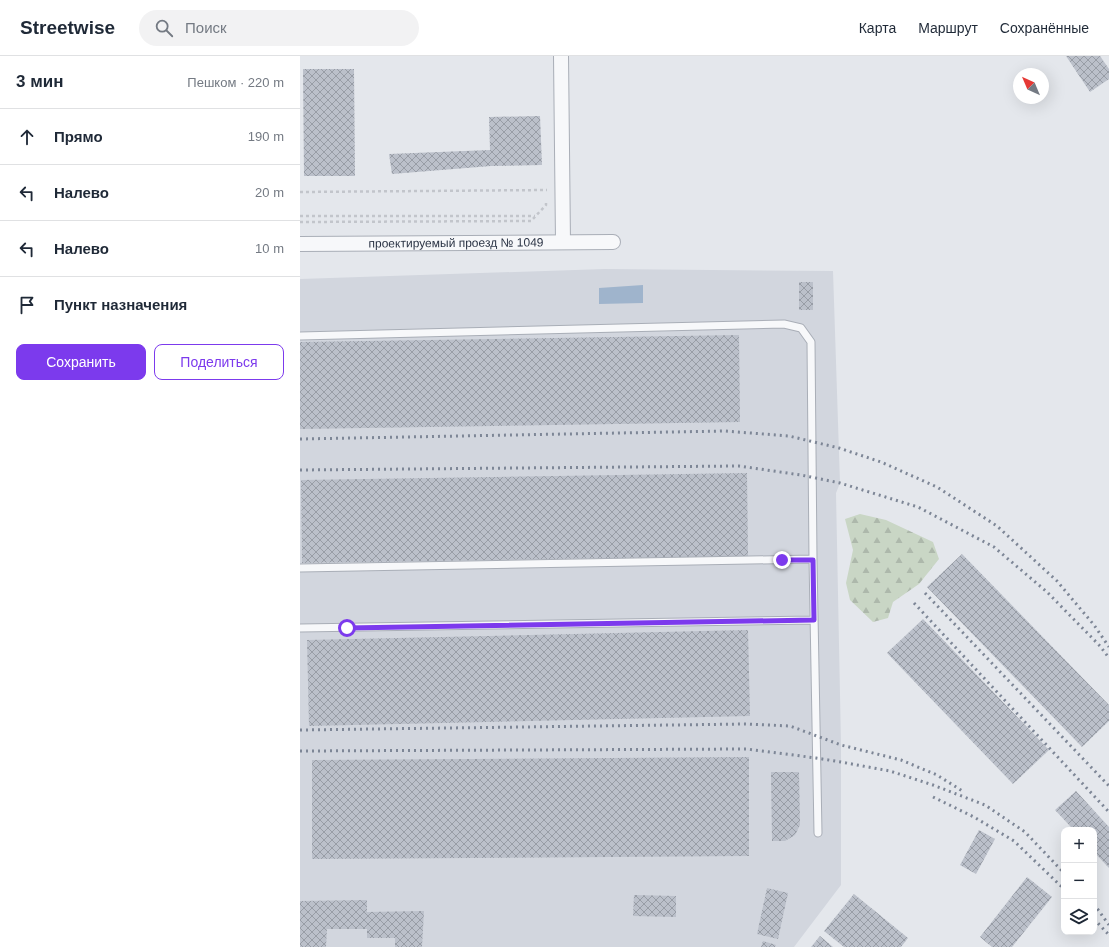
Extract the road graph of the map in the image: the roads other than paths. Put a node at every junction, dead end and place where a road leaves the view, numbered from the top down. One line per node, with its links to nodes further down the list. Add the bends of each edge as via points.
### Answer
1 (561, 56): 2 (street)
2 (563, 242): 3 (street, проектируемый проезд № 1049); 4 (street, проектируемый проезд № 1049)
3 (613, 242)
4 (300, 244)
5 (300, 336): 6 (lane, via 784,324 801,328 811,342)
6 (813, 560): 7 (lane); 8 (lane)
7 (300, 568)
8 (814, 620): 9 (lane); 10 (lane)
9 (300, 628)
10 (818, 833)

